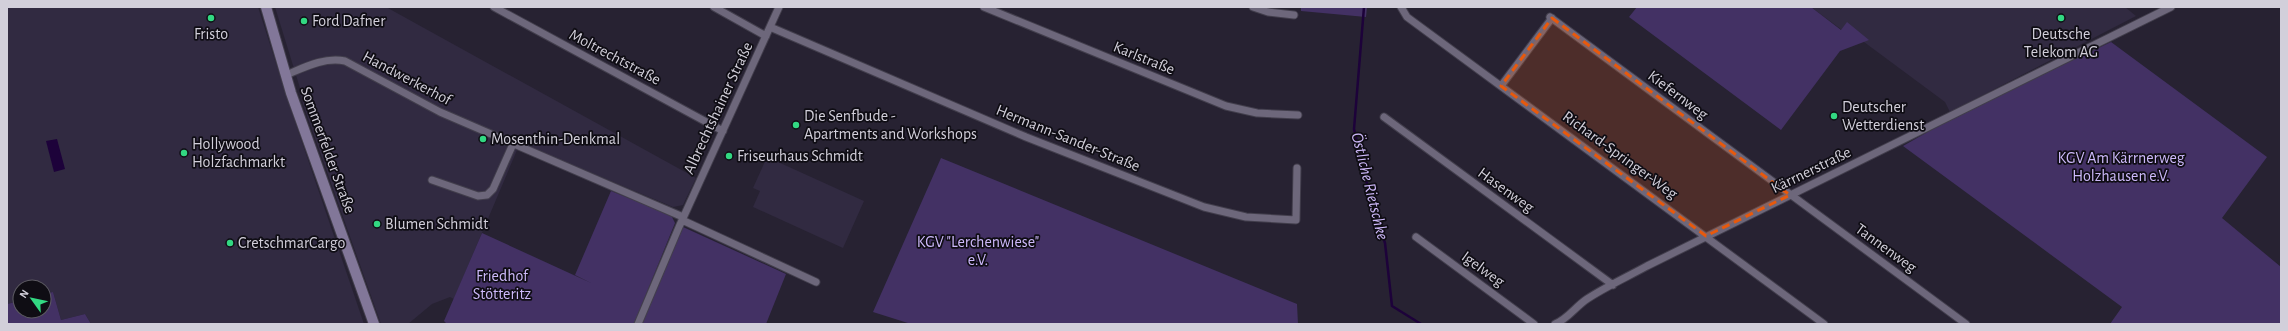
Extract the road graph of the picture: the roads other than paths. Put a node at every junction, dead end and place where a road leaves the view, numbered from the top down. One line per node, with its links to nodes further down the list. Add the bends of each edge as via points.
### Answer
1 (266, 7): 12 (main road, Sommerfelder Straße)
2 (494, 7): 16 (street, Moltrechtstraße)
3 (714, 7): 11 (street)
4 (780, 7): 10 (street, Albrechtshainer Straße)
5 (984, 7): 14 (street, Karlstraße, via 1226,106 1257,113)
6 (1253, 7): 9 (street, via 1268,12)
7 (1400, 7): 13 (street, Richard-Springer-Weg, via 1407,17)
8 (2171, 7): 20 (street, Kärrnerstraße, via 1900,143)
9 (1294, 15)
10 (770, 27): 11 (street, Albrechtshainer Straße); 18 (street, Hermann-Sander-Straße, via 1026,136 1204,207 1246,217 1296,220)
11 (766, 36): 16 (street, Albrechtshainer Straße)
12 (286, 75): 17 (street, Handwerkerhof, via 322,61 345,61 440,112); 26 (main road, Sommerfelder Straße)
13 (1501, 86): 20 (street, Kiefernweg, via 1551,18); 22 (street, Richard-Springer-Weg)
14 (1298, 115)
15 (1384, 117): 25 (street, Hasenweg)
16 (722, 131): 21 (street, Albrechtshainer Straße)
17 (513, 144): 19 (street, via 493,189 487,194 478,196); 21 (street, Handwerkerhof)
18 (1297, 168)
19 (432, 180)
20 (1790, 195): 22 (street, Kärrnerstraße); 31 (street, Tannenweg)
21 (683, 218): 24 (street); 27 (street, Albrechtshainer Straße)
22 (1706, 236): 25 (street, Kärrnerstraße); 30 (street, Richard-Springer-Weg)
23 (1416, 237): 28 (street, Igelweg)
24 (816, 282)
25 (1613, 285): 29 (street, Kärrnerstraße, via 1576,306 1569,316)
26 (374, 324)
27 (638, 324)
28 (1534, 324)
29 (1555, 324)
30 (1824, 324)
31 (1966, 324)

